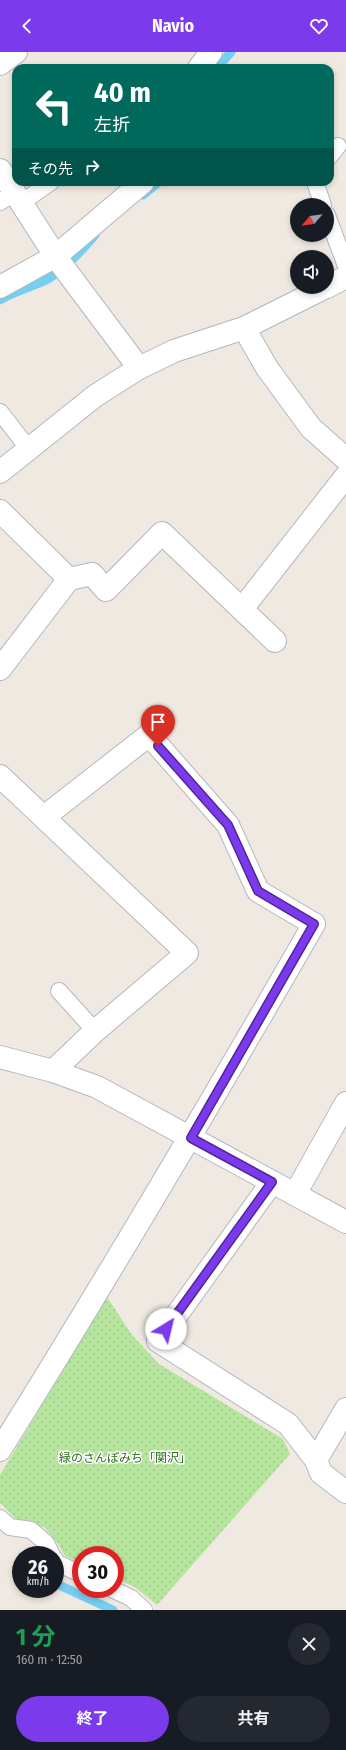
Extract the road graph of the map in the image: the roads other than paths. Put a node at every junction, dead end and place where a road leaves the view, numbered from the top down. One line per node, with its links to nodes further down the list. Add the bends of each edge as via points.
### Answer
1 (16, 52): 3 (street)
2 (211, 52): 4 (street)
3 (0, 64)
4 (202, 64)
5 (0, 170): 10 (street)
6 (42, 186): 10 (lane)
7 (139, 186): 12 (street)
8 (317, 186): 9 (lane)
9 (321, 198)
10 (12, 199): 12 (street)
11 (334, 233): 13 (lane)
12 (60, 263): 16 (street); 19 (street)
13 (346, 266)
14 (346, 277): 15 (street)
15 (334, 283)
16 (0, 287)
17 (313, 294): 18 (street)
18 (244, 328): 19 (street, via 174,351); 22 (street, via 267,368 311,428)
19 (138, 368): 21 (street, via 95,396)
20 (0, 412): 21 (lane)
21 (28, 448): 23 (street)
22 (346, 459)
23 (0, 472)
24 (346, 476): 27 (street)
25 (0, 511): 26 (street)
26 (69, 580): 27 (street, via 92,574 106,590 162,533); 29 (street)
27 (242, 609): 28 (street)
28 (275, 641)
29 (0, 669)
30 (0, 776): 31 (street)
31 (44, 817): 33 (street, via 187,953); 37 (street, via 149,735 228,825 258,891 314,924)
32 (59, 992): 33 (lane)
33 (95, 1032): 35 (street)
34 (0, 1056): 35 (street)
35 (53, 1071): 37 (street, via 96,1087)
36 (346, 1103): 39 (street)
37 (191, 1138): 38 (street); 42 (street)
38 (272, 1182): 39 (street); 43 (street, via 158,1341 288,1424)
39 (295, 1194): 40 (street)
40 (346, 1222)
41 (346, 1409): 43 (street)
42 (0, 1450)
43 (316, 1460): 44 (street, via 321,1473)
44 (346, 1492)
45 (0, 1518): 46 (lane, via 10,1527 31,1530)
46 (48, 1546)
47 (124, 1595): 48 (lane)
48 (144, 1610)

